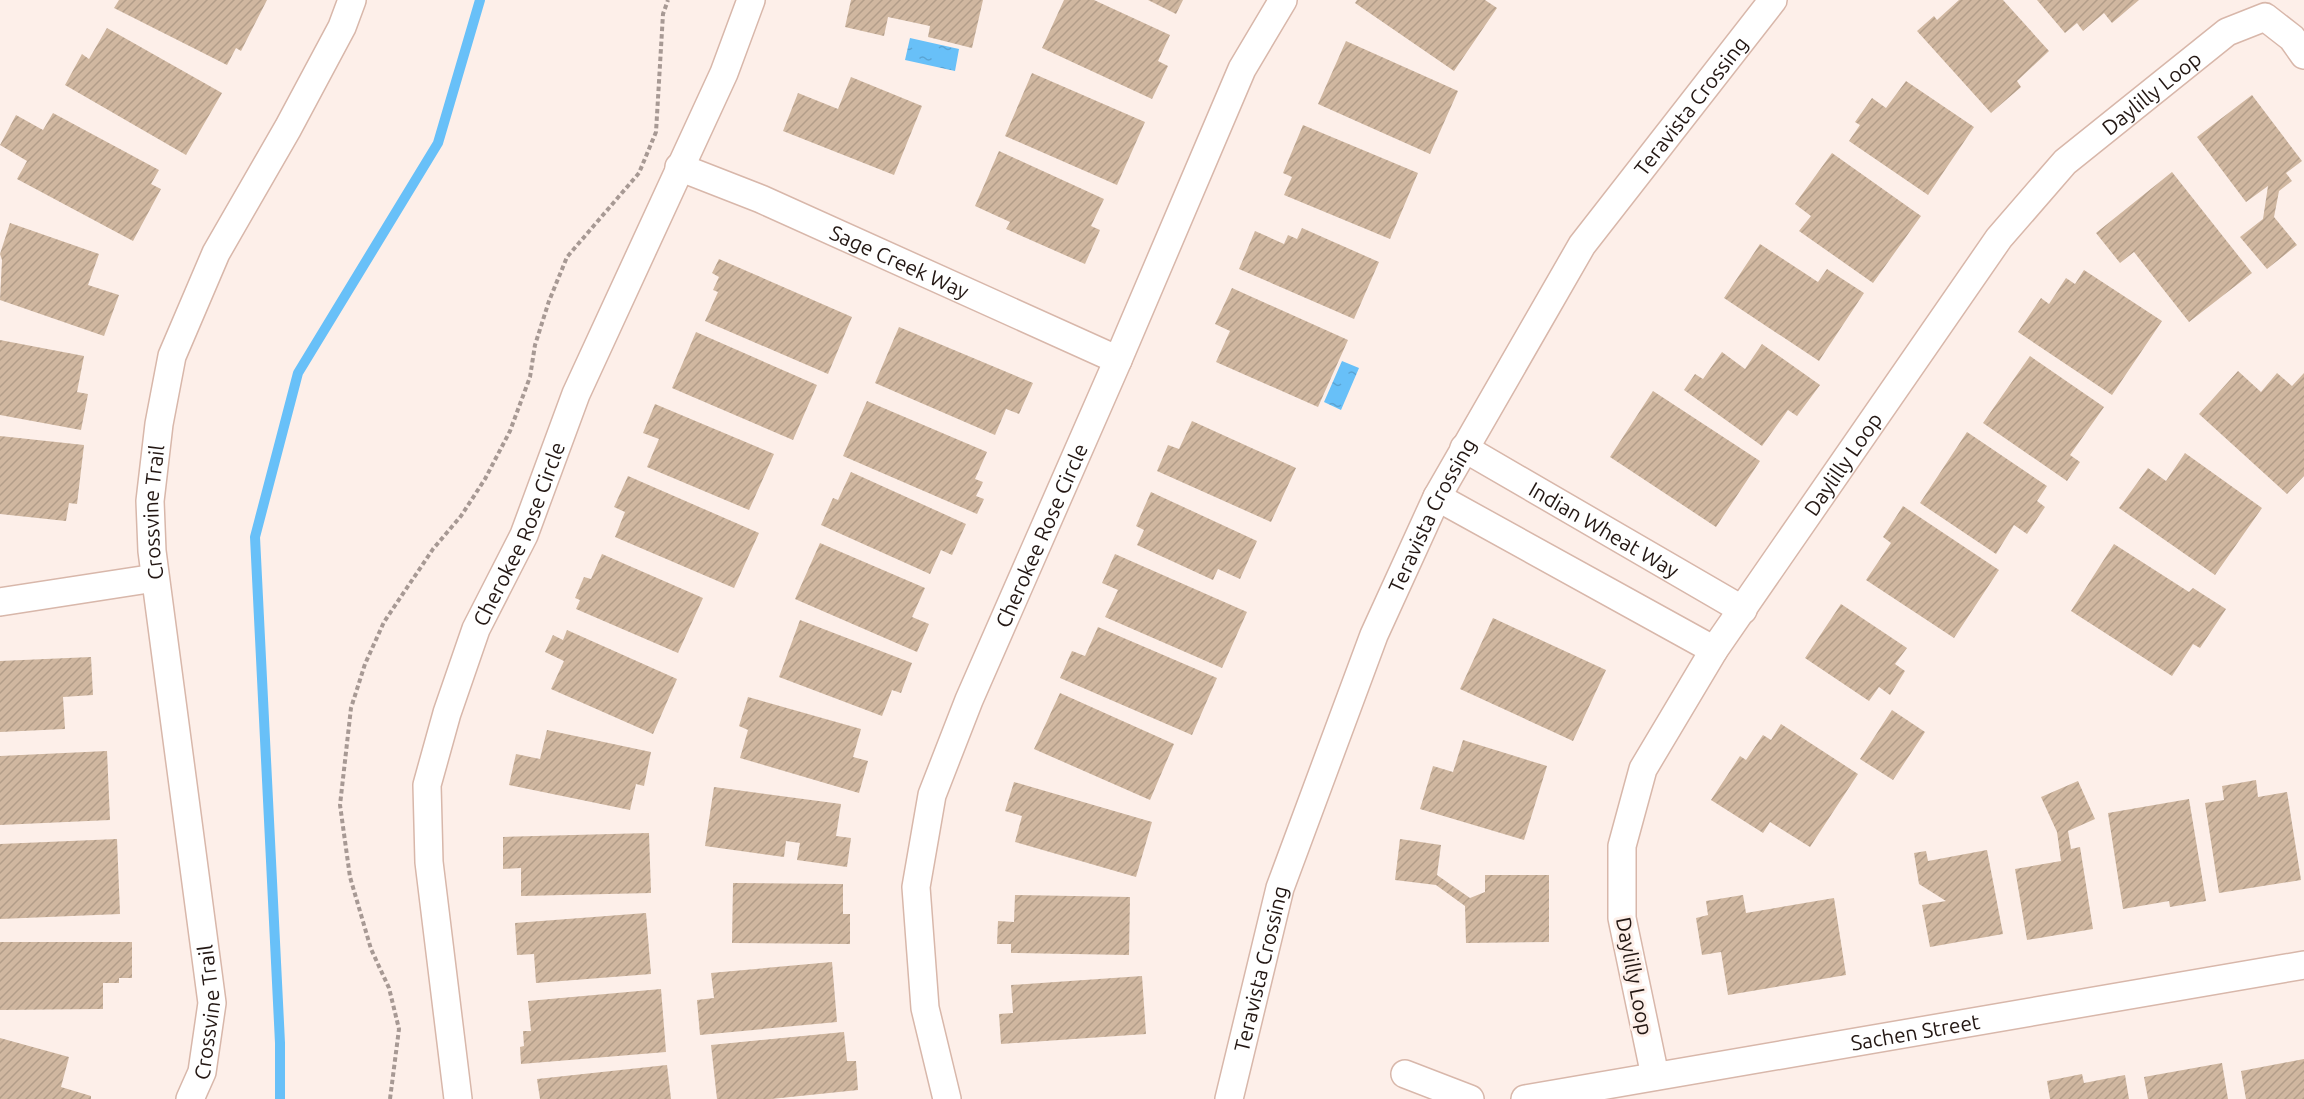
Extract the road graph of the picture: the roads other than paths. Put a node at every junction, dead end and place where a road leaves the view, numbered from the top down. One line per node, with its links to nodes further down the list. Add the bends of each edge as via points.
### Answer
1 (352, 0): 10 (street, Crossvine Trail, via 294,118 216,253 172,356 150,501)
2 (751, 0): 6 (street, Cherokee Rose Circle, via 724,74)
3 (1283, 0): 7 (street, Cherokee Rose Circle, via 1242,69)
4 (1773, 0): 8 (street, Teravista Crossing, via 1582,245)
5 (2304, 55): 12 (street, Daylilly Loop, via 2292,38 2265,17 2227,32 2066,162 1999,238)
6 (679, 167): 7 (street, Sage Creek Way); 18 (street, Cherokee Rose Circle, via 576,394 524,534 476,629 427,785 429,862)
7 (1118, 360): 19 (street, Cherokee Rose Circle, via 969,700 932,795 916,887 926,1008)
8 (1464, 448): 9 (street, Teravista Crossing); 12 (street, Indian Wheat Way)
9 (1437, 497): 13 (street); 20 (street, Teravista Crossing, via 1374,635 1280,888)
10 (155, 578): 11 (street); 17 (street, Crossvine Trail, via 212,1003 202,1072)
11 (0, 602)
12 (1743, 610): 13 (street, Daylilly Loop)
13 (1714, 650): 16 (street, Daylilly Loop, via 1643,769 1622,846 1622,918)
14 (2304, 965): 16 (street, Sachen Street)
15 (1405, 1074): 21 (street)
16 (1655, 1076): 22 (street, Sachen Street)
17 (190, 1099)
18 (458, 1099)
19 (947, 1099)
20 (1229, 1099)
21 (1470, 1099)
22 (1525, 1099)

